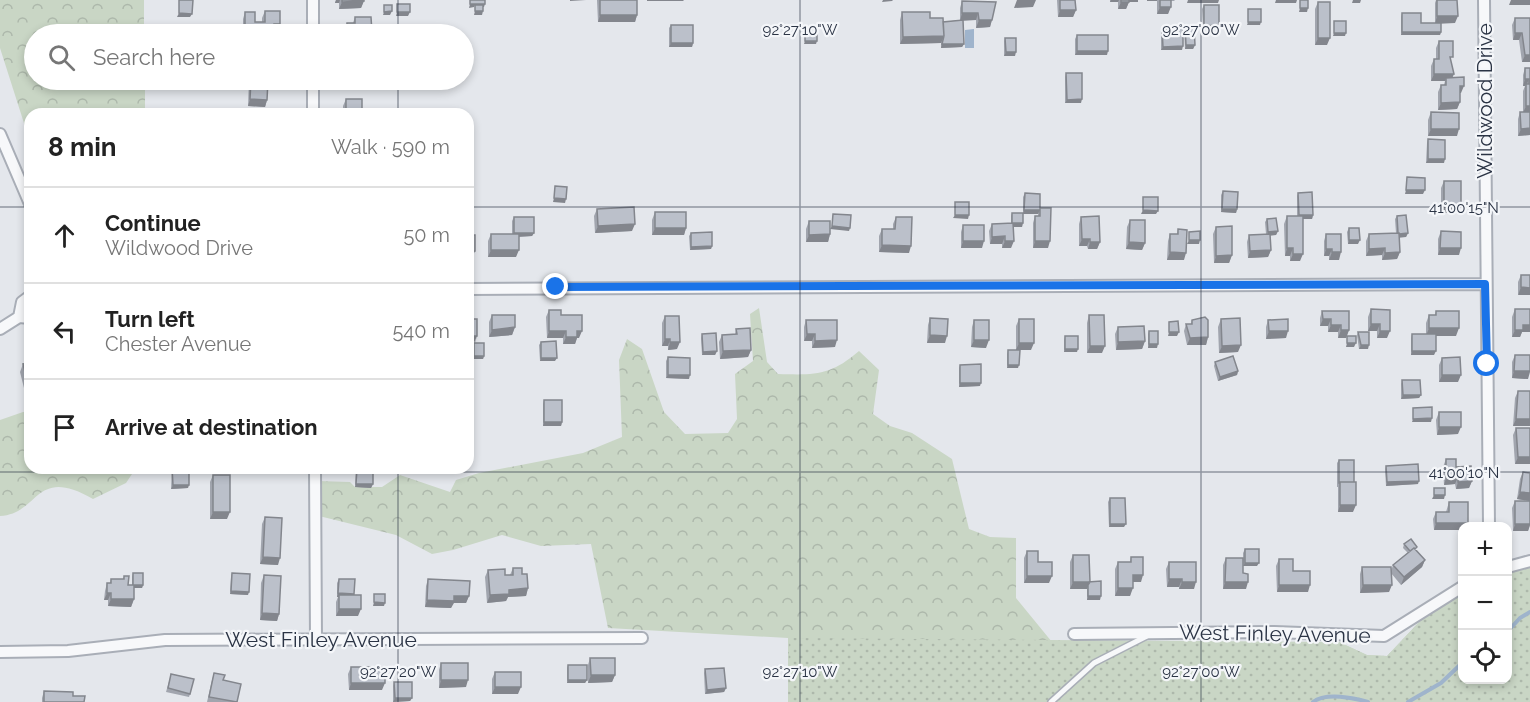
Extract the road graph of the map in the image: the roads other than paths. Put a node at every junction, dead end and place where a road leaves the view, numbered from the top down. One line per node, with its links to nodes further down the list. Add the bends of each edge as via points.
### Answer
1 (313, 0): 3 (street)
2 (1484, 0): 8 (street, Wildwood Drive)
3 (313, 24)
4 (313, 90): 5 (street)
5 (313, 108)
6 (0, 134): 7 (street)
7 (24, 190)
8 (1485, 284): 9 (street); 13 (street, Wildwood Drive)
9 (474, 289)
10 (24, 317): 11 (street)
11 (0, 329)
12 (315, 474): 20 (street)
13 (1489, 522)
14 (1530, 561): 15 (street)
15 (1512, 566)
16 (1458, 590): 17 (street, West Finley Avenue, via 1384,636)
17 (1154, 633): 18 (street, West Finley Avenue); 22 (lane, via 1094,663)
18 (1074, 634)
19 (642, 638): 20 (street, West Finley Avenue)
20 (316, 640): 21 (street, West Finley Avenue, via 165,640 68,651)
21 (0, 652)
22 (1051, 702)

